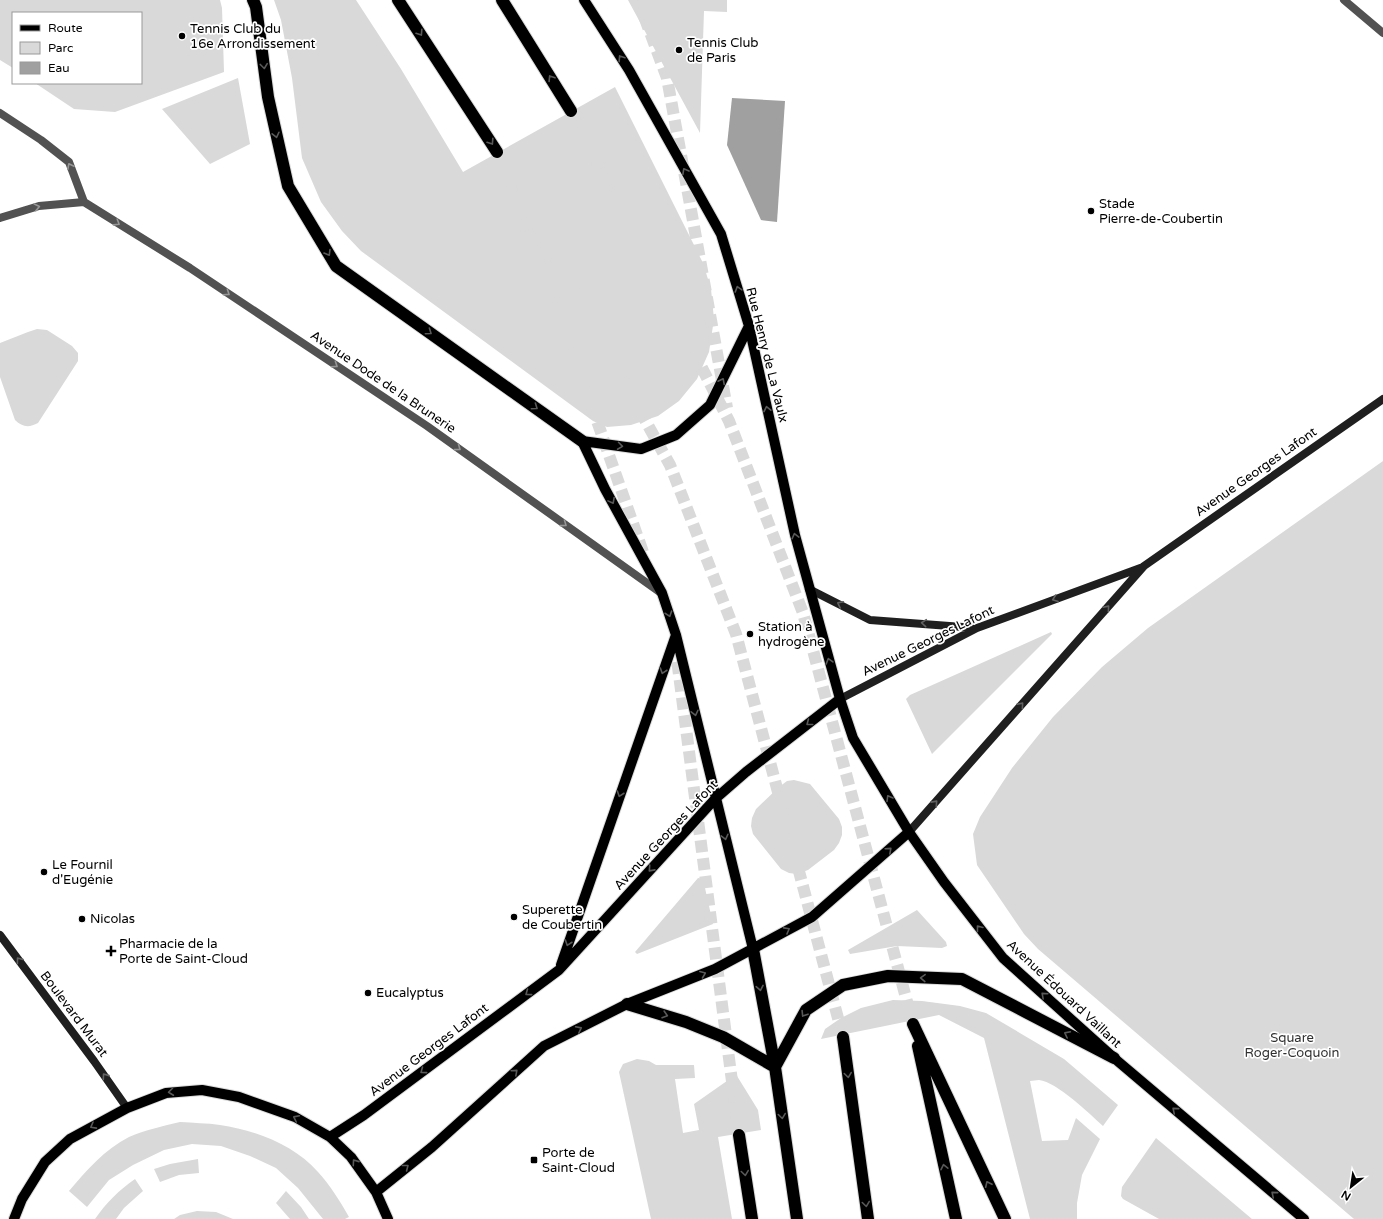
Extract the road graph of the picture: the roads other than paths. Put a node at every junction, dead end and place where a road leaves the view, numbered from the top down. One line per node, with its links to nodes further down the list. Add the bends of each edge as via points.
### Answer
1 (253, 0): 14 (highway, one-way to 14, via 268,97 288,186 336,266)
2 (398, 0): 9 (highway, one-way to 9)
3 (502, 0): 7 (highway, one-way to 3)
4 (584, 0): 12 (main road, Rue Henry de La Vaulx, one-way to 4, via 721,234 629,70)
5 (1344, 0): 6 (street)
6 (1383, 33)
7 (571, 112)
8 (0, 113): 10 (street, one-way to 8, via 69,162)
9 (497, 152)
10 (84, 202): 11 (street, one-way to 10, via 39,206); 17 (street, Avenue Dode de la Brunerie, one-way to 17, via 190,268 427,426)
11 (0, 218)
12 (749, 326): 14 (main road, one-way to 12, via 640,449 676,434 710,405); 16 (main road, Rue Henry de La Vaulx, one-way to 12, via 794,535)
13 (1383, 399): 15 (main road, Avenue Georges Lafont)
14 (582, 441): 17 (main road, one-way to 17)
15 (1144, 566): 18 (main road, Avenue Georges Lafont, one-way to 18); 22 (main road, Avenue Georges Lafont, one-way to 15)
16 (809, 589): 18 (main road, one-way to 16, via 870,620); 20 (main road, Rue Henry de La Vaulx, one-way to 16)
17 (662, 594): 19 (main road, one-way to 19)
18 (977, 628): 20 (main road, Avenue Georges Lafont)
19 (676, 635): 21 (main road, one-way to 21); 25 (main road, one-way to 25)
20 (840, 699): 21 (main road, Avenue Georges Lafont, one-way to 21); 22 (main road, Avenue Édouard Vaillant, one-way to 20, via 853,738)
21 (715, 799): 24 (main road, one-way to 24); 25 (main road, Avenue Georges Lafont, one-way to 25)
22 (909, 832): 24 (main road, Avenue Georges Lafont, one-way to 22, via 812,917); 28 (main road, Avenue Édouard Vaillant, one-way to 22, via 1003,958)
23 (0, 935): 30 (main road, Boulevard Murat, one-way to 23)
24 (753, 949): 26 (main road, Avenue Georges Lafont, one-way to 24, via 715,968); 29 (highway, one-way to 29)
25 (559, 970): 32 (main road, Avenue Georges Lafont, one-way to 32, via 364,1115)
26 (627, 1004): 29 (highway, one-way to 29, via 686,1022 723,1037); 33 (main road, Avenue Georges Lafont, one-way to 26, via 432,1147 544,1046)
27 (843, 1037): 38 (highway, one-way to 38)
28 (1114, 1058): 29 (highway, one-way to 29, via 962,979 888,976 844,985 806,1010); 41 (main road, Avenue Édouard Vaillant, one-way to 28)
29 (775, 1067): 37 (highway, one-way to 37)
30 (127, 1108): 32 (main road, one-way to 30, via 295,1117 239,1098 202,1090 166,1093); 34 (main road, one-way to 34, via 70,1139 45,1162 22,1199)
31 (739, 1134): 36 (highway, one-way to 36)
32 (330, 1137): 33 (main road, one-way to 32, via 351,1157)
33 (376, 1192): 35 (main road)
34 (14, 1219)
35 (388, 1219)
36 (752, 1219)
37 (797, 1219)
38 (868, 1219)
39 (956, 1219): 40 (highway, via 913,1024)
40 (1005, 1219)
41 (1304, 1219)

